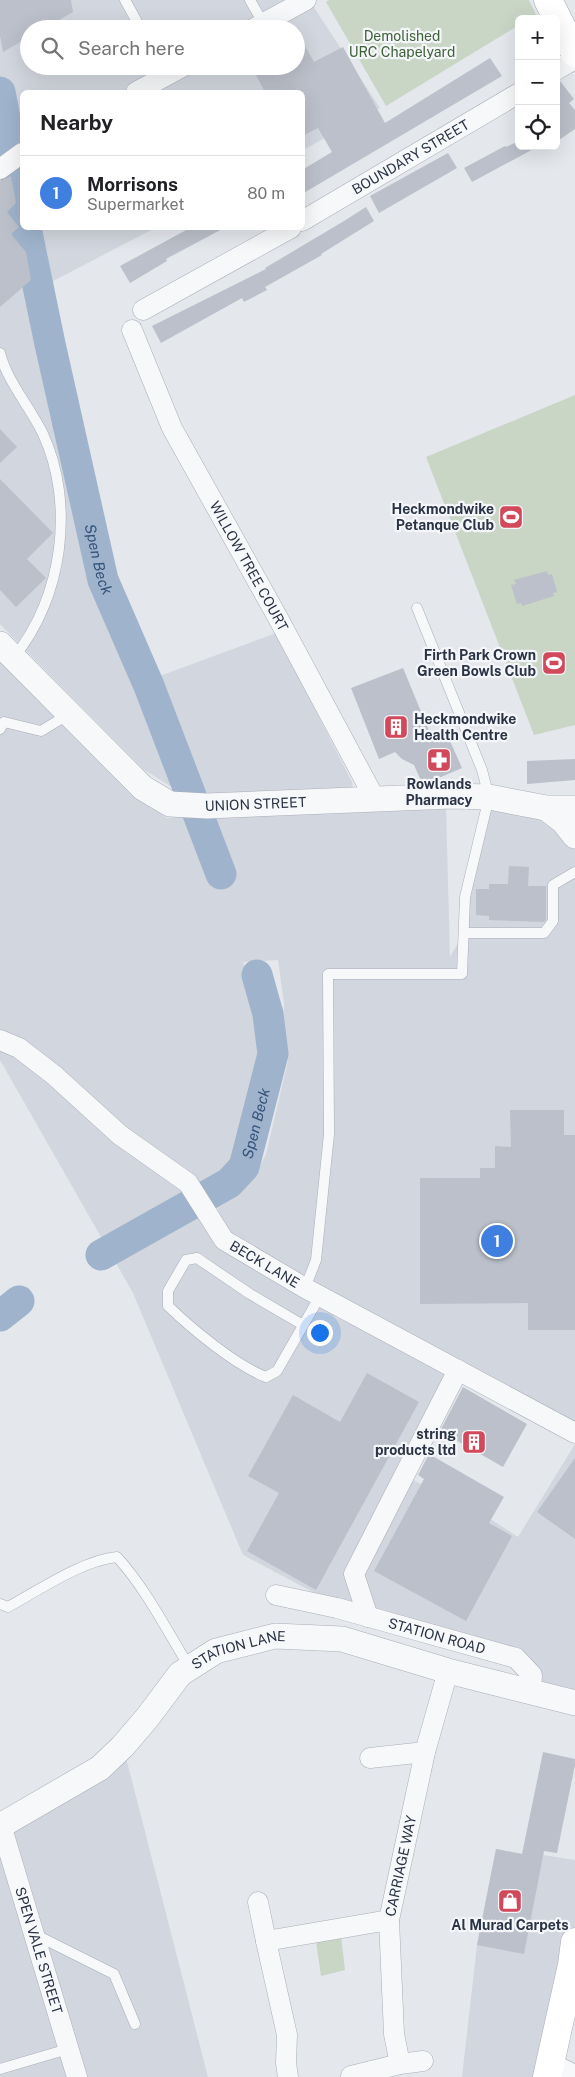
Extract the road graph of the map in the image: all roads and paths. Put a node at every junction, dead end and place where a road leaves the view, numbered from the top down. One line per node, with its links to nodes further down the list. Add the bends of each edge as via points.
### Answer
1 (125, 0): 5 (lane)
2 (250, 0): 6 (lane)
3 (306, 0): 7 (street)
4 (549, 2): 8 (main road)
5 (136, 20)
6 (256, 20)
7 (269, 20)
8 (575, 53)
9 (575, 59): 10 (street)
10 (560, 68)
11 (163, 75): 12 (street)
12 (139, 90)
13 (515, 95): 16 (street, BOUNDARY STREET)
14 (20, 154): 15 (street)
15 (1, 167)
16 (305, 219)
17 (287, 230): 18 (street)
18 (143, 310)
19 (132, 330): 26 (street, WILLOW TREE COURT, via 172,428)
20 (1, 358): 22 (lane, via 44,436 54,464 62,504 61,538 48,592 29,640)
21 (417, 608): 25 (lane, via 482,770)
22 (7, 651): 23 (street, UNION STREET)
23 (69, 714): 24 (lane, via 41,731); 26 (street, UNION STREET, via 143,788 170,804 207,806)
24 (1, 723)
25 (489, 797): 26 (street, UNION STREET); 27 (street, UNION STREET); 31 (lane, via 465,897)
26 (375, 799)
27 (546, 808): 28 (street, UNION STREET); 29 (street)
28 (575, 808)
29 (575, 836)
30 (575, 872): 31 (lane, via 553,885 553,921 544,933)
31 (464, 933): 33 (lane, via 462,974 328,974 329,1134)
32 (0, 1040): 33 (street, BECK LANE, via 20,1048 120,1134 188,1183 224,1240)
33 (313, 1292): 34 (lane); 35 (street, BECK LANE)
34 (304, 1325): 34 (lane, via 277,1371 266,1376 250,1370 183,1320 168,1306 168,1291 186,1260 197,1258)
35 (458, 1370): 36 (street, BECK LANE); 39 (street, via 354,1574)
36 (575, 1433)
37 (276, 1595): 39 (street, STATION ROAD)
38 (0, 1604): 40 (lane, via 8,1607 103,1558 118,1557)
39 (368, 1617): 42 (street, STATION ROAD, via 516,1658 532,1675)
40 (190, 1668): 41 (street, STATION LANE, via 216,1651 275,1636 342,1639); 46 (street, STATION LANE, via 180,1674 123,1746 100,1768)
41 (448, 1671): 42 (street, STATION LANE); 44 (street, CARRIAGE WAY)
42 (531, 1692): 43 (street)
43 (575, 1703)
44 (425, 1752): 45 (street); 48 (street, CARRIAGE WAY)
45 (370, 1758)
46 (0, 1826): 49 (street, SPEN VALE STREET)
47 (258, 1902): 50 (street)
48 (389, 1920): 50 (street); 55 (street, CARRIAGE WAY, via 394,2034)
49 (33, 1934): 52 (lane, via 114,1974); 53 (street, SPEN VALE STREET)
50 (266, 1941): 61 (street, via 287,2035)
51 (574, 1958): 57 (main road)
52 (134, 2024)
53 (68, 2049): 56 (lane); 60 (street, SPEN VALE STREET)
54 (423, 2061): 55 (street)
55 (400, 2064): 59 (street)
56 (0, 2069)
57 (549, 2070): 58 (street)
58 (575, 2075)
59 (351, 2076)
60 (77, 2077)
61 (288, 2077)

